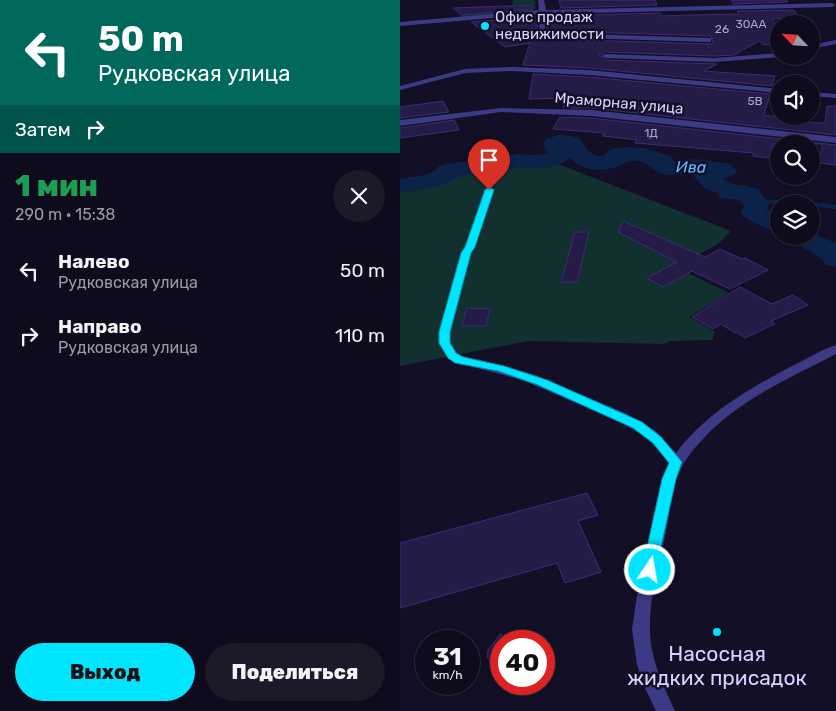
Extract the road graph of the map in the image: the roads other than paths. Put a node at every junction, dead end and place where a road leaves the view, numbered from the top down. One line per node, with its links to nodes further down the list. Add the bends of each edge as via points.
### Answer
1 (541, 0): 3 (street)
2 (832, 5): 3 (street)
3 (543, 12): 4 (street); 5 (street, via 542,31 546,35)
4 (400, 24)
5 (708, 40)
6 (836, 42): 7 (street)
7 (820, 46)
8 (605, 56): 9 (street, via 713,61)
9 (770, 57)
10 (400, 88): 11 (street, Мраморная улица, via 461,72 526,70 599,73)
11 (770, 90)
12 (820, 95): 13 (street)
13 (836, 96)
14 (400, 123): 15 (street, Мраморная улица, via 492,111 550,110)
15 (836, 140)
16 (489, 190): 18 (street, via 466,253 444,332 444,343 452,355 459,360 527,377 620,416 651,434)
17 (836, 349): 18 (street, via 732,406 696,436)
18 (676, 462): 19 (street, via 669,479 646,589 642,629 646,665)
19 (666, 711)

